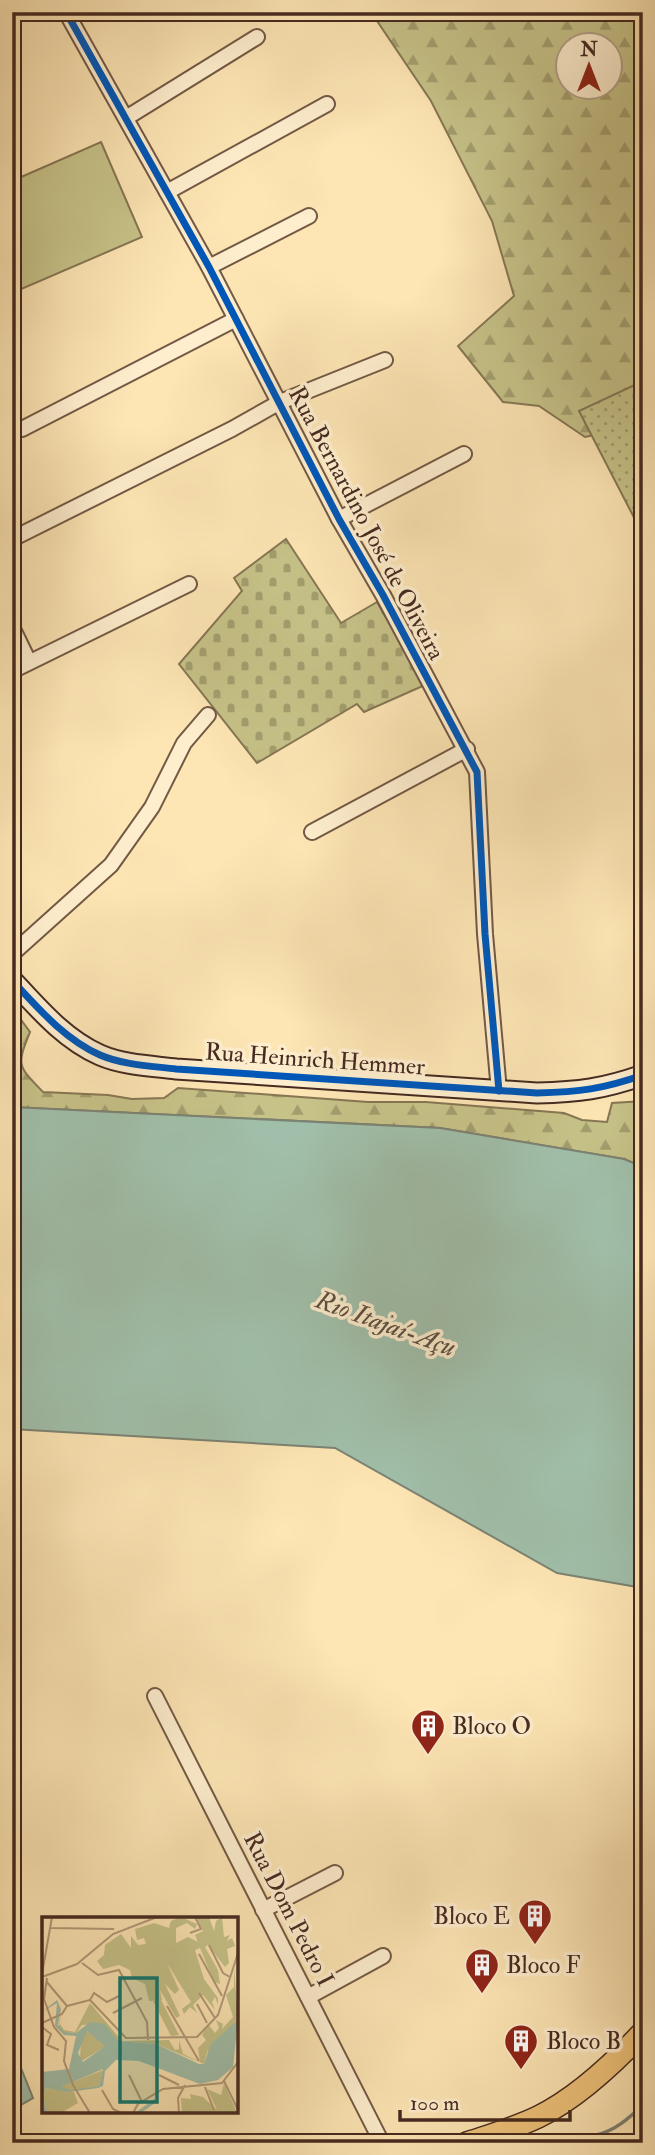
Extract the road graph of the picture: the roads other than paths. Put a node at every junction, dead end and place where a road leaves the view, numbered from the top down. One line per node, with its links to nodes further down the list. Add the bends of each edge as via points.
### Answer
1 (66, 12): 4 (street, Rua Bernardino José de Oliveira)
2 (257, 37): 4 (street)
3 (327, 104): 5 (street)
4 (126, 118): 5 (street, Rua Bernardino José de Oliveira)
5 (167, 192): 7 (street, Rua Bernardino José de Oliveira)
6 (309, 216): 7 (street)
7 (209, 267): 8 (street, Rua Bernardino José de Oliveira)
8 (236, 319): 10 (street, Rua Bernardino José de Oliveira); 11 (street)
9 (385, 360): 10 (street)
10 (280, 402): 13 (street, Rua Bernardino José de Oliveira); 14 (street)
11 (22, 429)
12 (464, 454): 13 (street)
13 (339, 519): 20 (street, Rua Bernardino José de Oliveira)
14 (12, 539)
15 (189, 584): 17 (street)
16 (12, 626): 17 (street)
17 (29, 662): 18 (street)
18 (12, 671)
19 (208, 715): 22 (street, via 184,743 152,807 111,865)
20 (467, 750): 21 (street); 25 (street, Rua Bernardino José de Oliveira, via 477,772)
21 (312, 832)
22 (12, 954)
23 (12, 980): 25 (street, Rua Heinrich Hemmer, via 76,1042 136,1064)
24 (643, 1075): 25 (street, Rua Heinrich Hemmer, via 582,1092)
25 (499, 1091)
26 (155, 1696): 28 (street, Rua Dom Pedro I)
27 (335, 1873): 28 (street)
28 (263, 1910): 30 (street, Rua Dom Pedro I)
29 (383, 1956): 30 (street)
30 (308, 1997): 32 (street, Rua Dom Pedro I)
31 (640, 2041): 33 (main road, via 539,2117)
32 (382, 2143)
33 (467, 2143)

